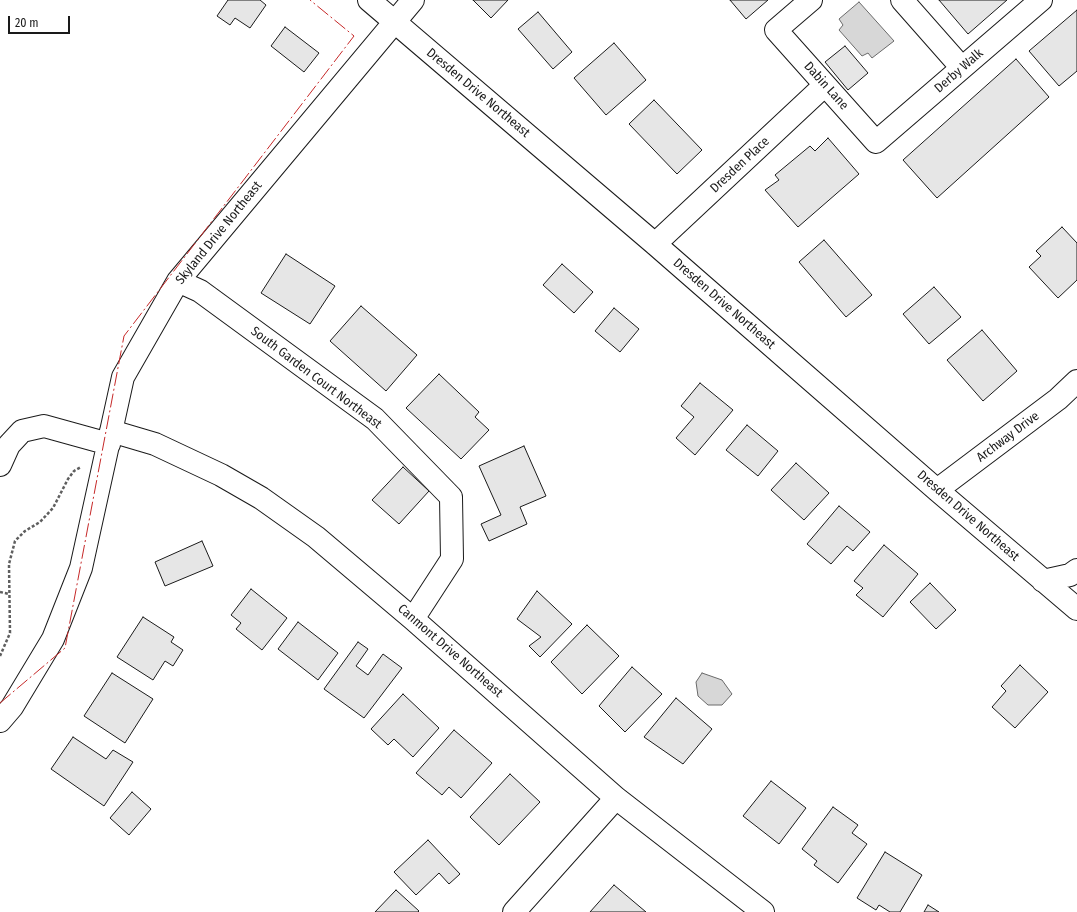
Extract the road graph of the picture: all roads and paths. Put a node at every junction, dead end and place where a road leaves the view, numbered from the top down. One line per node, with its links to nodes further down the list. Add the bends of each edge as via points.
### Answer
1 (369, 0): 6 (street, Dresden Drive Northeast)
2 (413, 0): 6 (street, Skyland Drive Northeast)
3 (810, 0): 8 (street, Dabin Lane, via 776,30)
4 (902, 0): 7 (street)
5 (1041, 0): 7 (street, Derby Walk)
6 (395, 22): 10 (street, Dresden Drive Northeast); 11 (street, Skyland Drive Northeast)
7 (962, 68): 9 (street, Derby Walk)
8 (825, 85): 9 (street, Dabin Lane); 10 (street, Dresden Place)
9 (876, 142)
10 (655, 244): 16 (street, Dresden Drive Northeast)
11 (178, 281): 13 (street, Skyland Drive Northeast, via 123,377); 22 (street, South Garden Court Northeast, via 200,291 375,419 451,497 452,559)
12 (1077, 381): 16 (street, Archway Drive, via 1058,399)
13 (110, 438): 14 (street, Canmont Drive Northeast, via 44,426 22,431 9,445); 22 (street, Canmont Drive Northeast, via 155,444 261,498 316,537); 24 (street, Skyland Drive Northeast, via 81,568 53,639 12,707)
14 (0, 465)
15 (85, 465): 20 (path, via 74,470 52,508 40,522 15,541 9,564)
16 (937, 490): 18 (street, Dresden Drive Northeast)
17 (1077, 570): 18 (street, via 1070,575)
18 (1043, 580): 21 (street, Dresden Drive Northeast)
19 (0, 592): 20 (path)
20 (9, 594): 23 (path, via 10,633)
21 (1077, 609)
22 (413, 619): 25 (street, Canmont Drive Northeast)
23 (0, 656)
24 (0, 721)
25 (616, 798): 26 (street); 27 (street, Canmont Drive Northeast)
26 (514, 912)
27 (763, 912)

